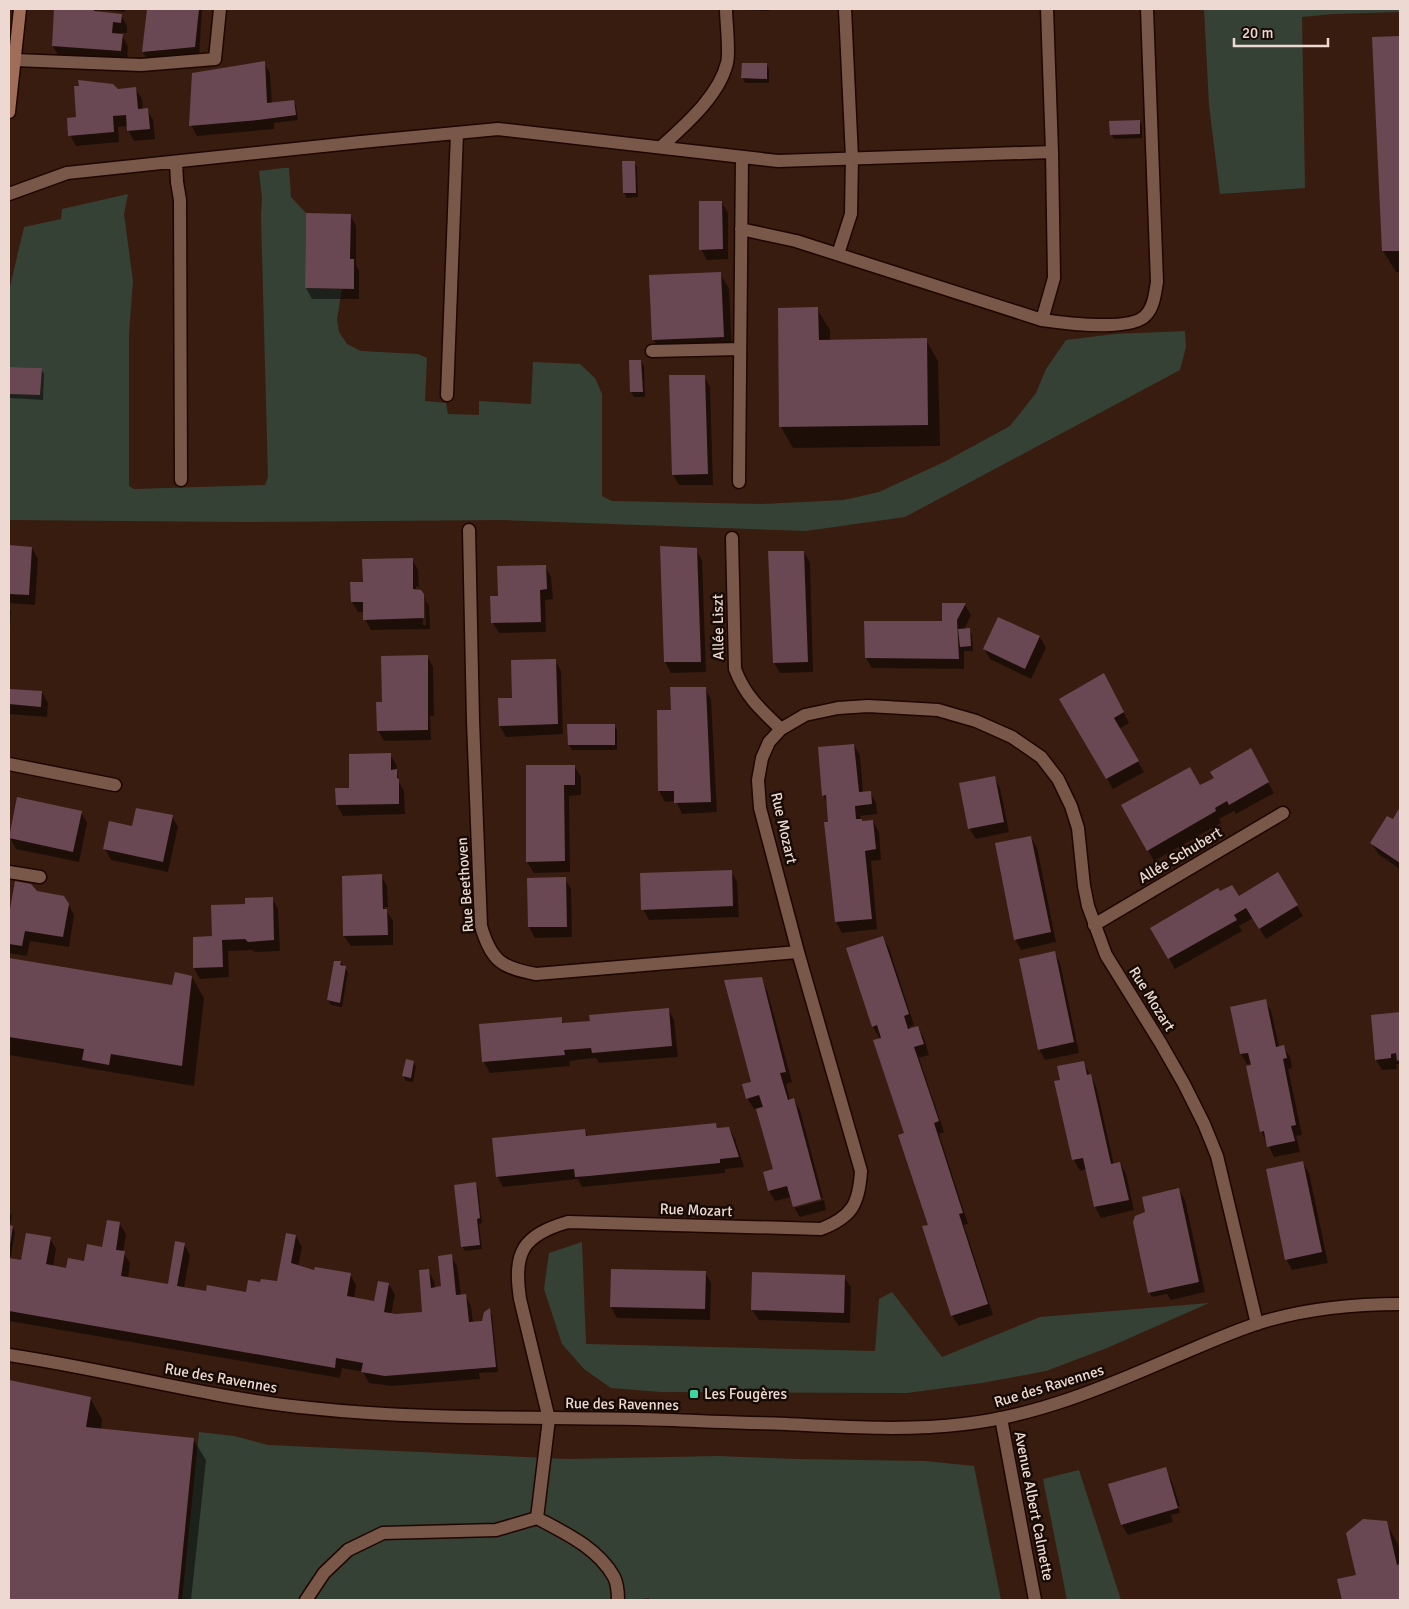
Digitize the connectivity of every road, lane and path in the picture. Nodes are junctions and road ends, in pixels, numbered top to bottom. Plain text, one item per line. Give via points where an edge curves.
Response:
1 (20, 9) edge
2 (220, 9) edge
3 (726, 9) edge
4 (845, 9) edge
5 (1047, 9) edge
6 (1147, 9) edge
7 (12, 60) edge
8 (9, 112) edge
9 (457, 133) junction
10 (661, 147) junction
11 (1052, 152) junction
12 (742, 157) junction
13 (852, 158) junction
14 (176, 162) junction
15 (9, 194) edge
16 (741, 229) junction
17 (838, 254) junction
18 (1042, 320) junction
19 (740, 348) junction
20 (652, 351) dead end
21 (447, 395) dead end
22 (181, 480) dead end
23 (739, 482) dead end
24 (469, 530) dead end
25 (732, 538) dead end
26 (781, 729) junction
27 (9, 764) edge
28 (115, 785) dead end
29 (1283, 813) dead end
30 (9, 872) edge
31 (40, 877) dead end
32 (1094, 925) junction
33 (798, 952) junction
34 (1400, 1304) edge
35 (1257, 1324) junction
36 (9, 1355) edge
37 (1000, 1418) junction
38 (549, 1419) junction
39 (537, 1518) junction
40 (306, 1600) edge
41 (618, 1600) edge
42 (1035, 1600) edge

1 - 7 main road
2 - 7 street via 215,59 141,65
3 - 10 street via 728,62 717,86 702,107
4 - 13 street
5 - 11 street
6 - 18 street via 1157,282 1153,303 1146,316 1132,324 1077,325
7 - 8 main road
9 - 10 street via 498,129
9 - 14 street
9 - 21 street
10 - 12 street
11 - 13 street
11 - 18 street via 1054,278
12 - 13 street via 778,161
12 - 16 street
13 - 17 street via 851,214
14 - 15 street via 67,173
14 - 22 street via 180,200
16 - 17 street
16 - 19 street
17 - 18 street
19 - 20 street
19 - 23 street
24 - 33 street, Rue Beethoven via 481,926 486,944 495,958 514,970 536,974
25 - 26 street, Allée Liszt via 735,669 751,700
26 - 32 street, Rue Mozart via 805,715 838,708 903,707 938,710 976,721 1012,737 1041,757 1058,779 1071,806 1078,828 1084,886
26 - 33 street, Rue Mozart via 769,742 762,758 758,780 760,808
27 - 28 street
29 - 32 street, Allée Schubert
30 - 31 street
32 - 35 street, Rue Mozart via 1106,955 1160,1042 1204,1124 1217,1156
33 - 38 street, Rue Mozart via 861,1171 860,1191 851,1210 837,1223 821,1230 568,1222 547,1228 529,1241 518,1259 517,1280
34 - 35 street, Rue des Ravennes via 1324,1308
35 - 37 street, Rue des Ravennes via 1111,1384
36 - 38 street, Rue des Ravennes via 217,1396 308,1408
37 - 38 street, Rue des Ravennes via 925,1428
37 - 42 street, Avenue Albert Calmette
38 - 39 street
39 - 40 street via 496,1530 383,1533 348,1550 324,1573
39 - 41 street via 577,1540 598,1558 615,1578

